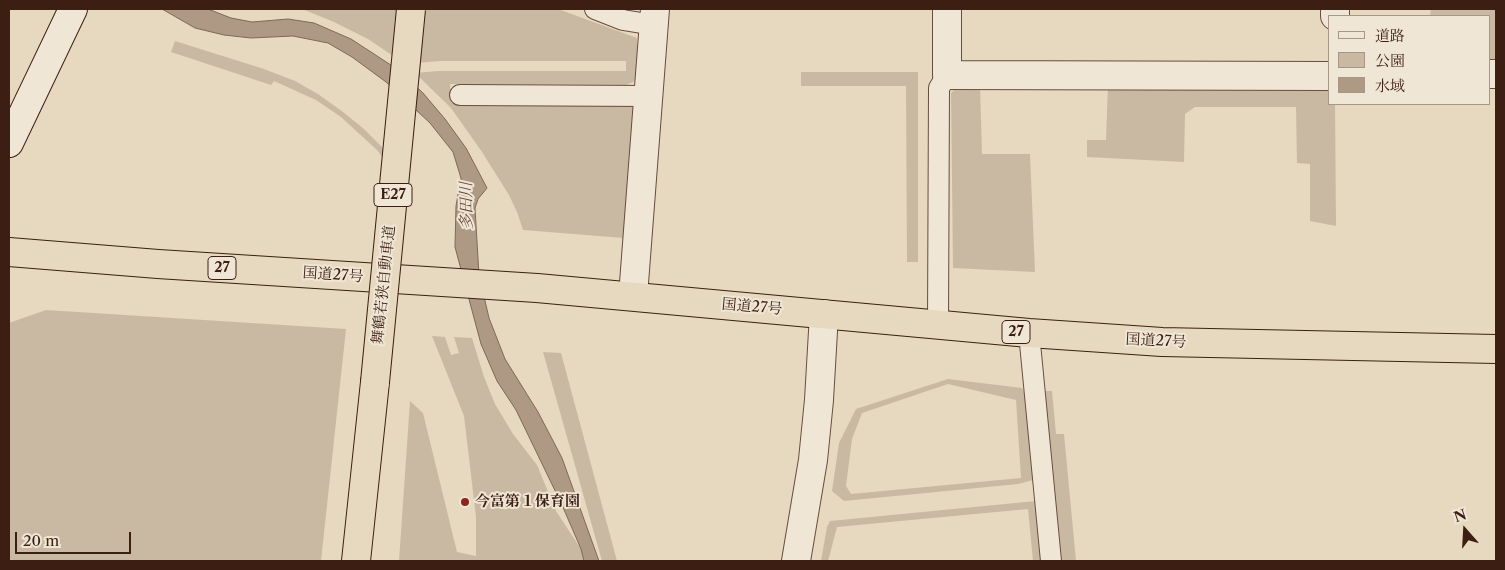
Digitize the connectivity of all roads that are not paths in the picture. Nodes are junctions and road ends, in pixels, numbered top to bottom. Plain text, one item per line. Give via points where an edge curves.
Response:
1 (411, 9) edge
2 (595, 9) edge
3 (947, 9) edge
4 (70, 15) edge
5 (654, 17) edge
6 (947, 75) junction
7 (1328, 76) edge
8 (460, 94) dead end
9 (649, 96) junction
10 (9, 143) edge
11 (9, 252) edge
12 (633, 296) junction
13 (824, 314) junction
14 (938, 324) junction
15 (1029, 333) junction
16 (1496, 349) edge
17 (356, 561) edge
18 (796, 561) edge
19 (1051, 561) edge

1 - 17 highway, 舞鶴若狭自動車道 / E27, bridge
2 - 5 lane via 623,20
3 - 6 street
4 - 10 street
5 - 9 street
6 - 7 street
6 - 14 lane via 939,88
8 - 9 lane
9 - 12 street
11 - 12 highway, 国道27号 / 27
12 - 13 highway, 国道27号 / 27
13 - 14 highway, 国道27号 / 27
13 - 18 street via 813,460
14 - 15 highway, 国道27号 / 27
15 - 16 highway, 国道27号 / 27 via 1162,342
15 - 19 lane

